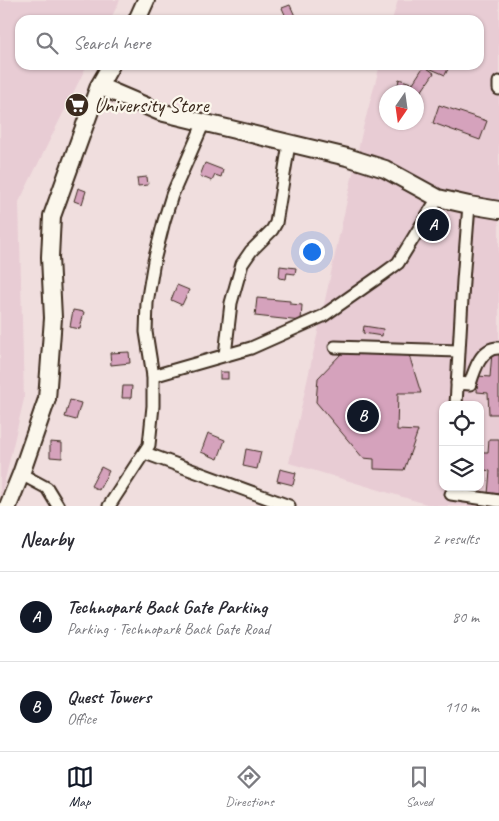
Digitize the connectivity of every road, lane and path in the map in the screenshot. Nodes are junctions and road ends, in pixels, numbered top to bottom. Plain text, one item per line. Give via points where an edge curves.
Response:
1 (146, 0) edge
2 (139, 15) edge
3 (108, 70) edge
4 (499, 82) edge
5 (99, 86) junction
6 (499, 89) edge
7 (204, 122) junction
8 (289, 144) junction
9 (438, 198) junction
10 (469, 206) junction
11 (499, 210) edge
12 (335, 347) dead end
13 (499, 348) edge
14 (458, 351) junction
15 (225, 355) junction
16 (152, 376) junction
17 (457, 383) junction
18 (456, 401) edge
19 (145, 453) junction
20 (21, 474) junction
21 (451, 496) edge
22 (499, 500) edge
23 (8, 506) edge
24 (58, 506) edge
25 (109, 506) edge
26 (289, 506) edge

1 - 2 main road
3 - 5 main road
4 - 6 street
5 - 7 main road via 160,112
5 - 20 main road via 52,216 53,318 47,399
7 - 8 main road
7 - 16 street via 172,195 154,261 146,332
8 - 9 main road via 385,169
8 - 15 street via 276,223 242,264 231,303
9 - 10 main road
9 - 15 street via 398,263 323,316 250,348
10 - 11 main road
10 - 14 street
12 - 14 street
13 - 17 street via 489,350 481,358 470,384
14 - 17 street
15 - 16 street
16 - 19 street via 152,416 149,446
17 - 18 street
19 - 25 street
19 - 26 street
20 - 23 main road
20 - 24 street via 47,488
21 - 22 street

